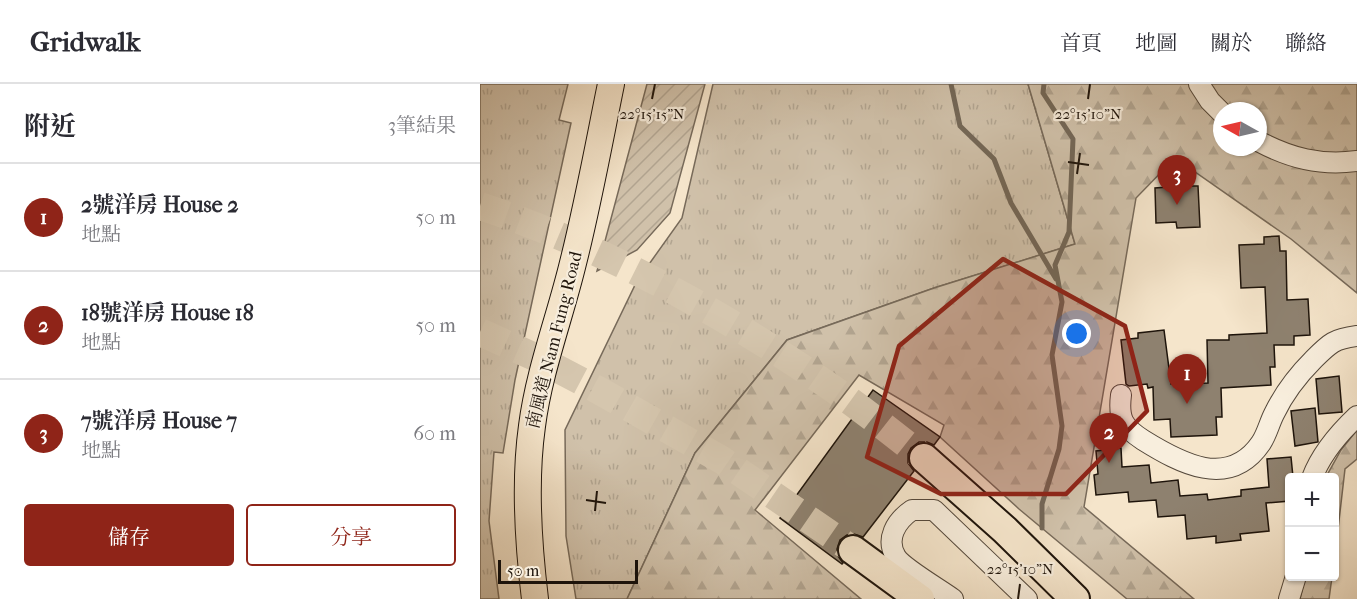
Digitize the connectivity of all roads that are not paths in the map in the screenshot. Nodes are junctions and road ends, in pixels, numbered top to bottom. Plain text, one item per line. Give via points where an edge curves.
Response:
1 (611, 84) edge
2 (1199, 84) edge
3 (1213, 104) edge
4 (1267, 145) edge
5 (1357, 161) edge
6 (1357, 336) edge
7 (1121, 395) dead end
8 (1357, 416) edge
9 (924, 458) tunnel mouth
10 (1314, 473) edge
11 (853, 550) tunnel mouth
12 (1294, 581) edge
13 (535, 599) edge
14 (920, 599) edge
15 (953, 599) edge
16 (1027, 599) edge
17 (1075, 599) edge
18 (1289, 599) edge

1 - 13 main road, 南風道 Nam Fung Road via 574,261 532,424 528,511
2 - 3 street
4 - 5 street via 1314,162
6 - 7 street via 1338,339 1305,368 1281,400 1260,444 1245,459 1226,468 1209,470 1193,466 1141,438 1122,419
8 - 10 street via 1332,444
9 - 17 highway
11 - 14 highway
12 - 18 street
15 - 16 street via 897,560 891,537 896,524 912,510 934,510

